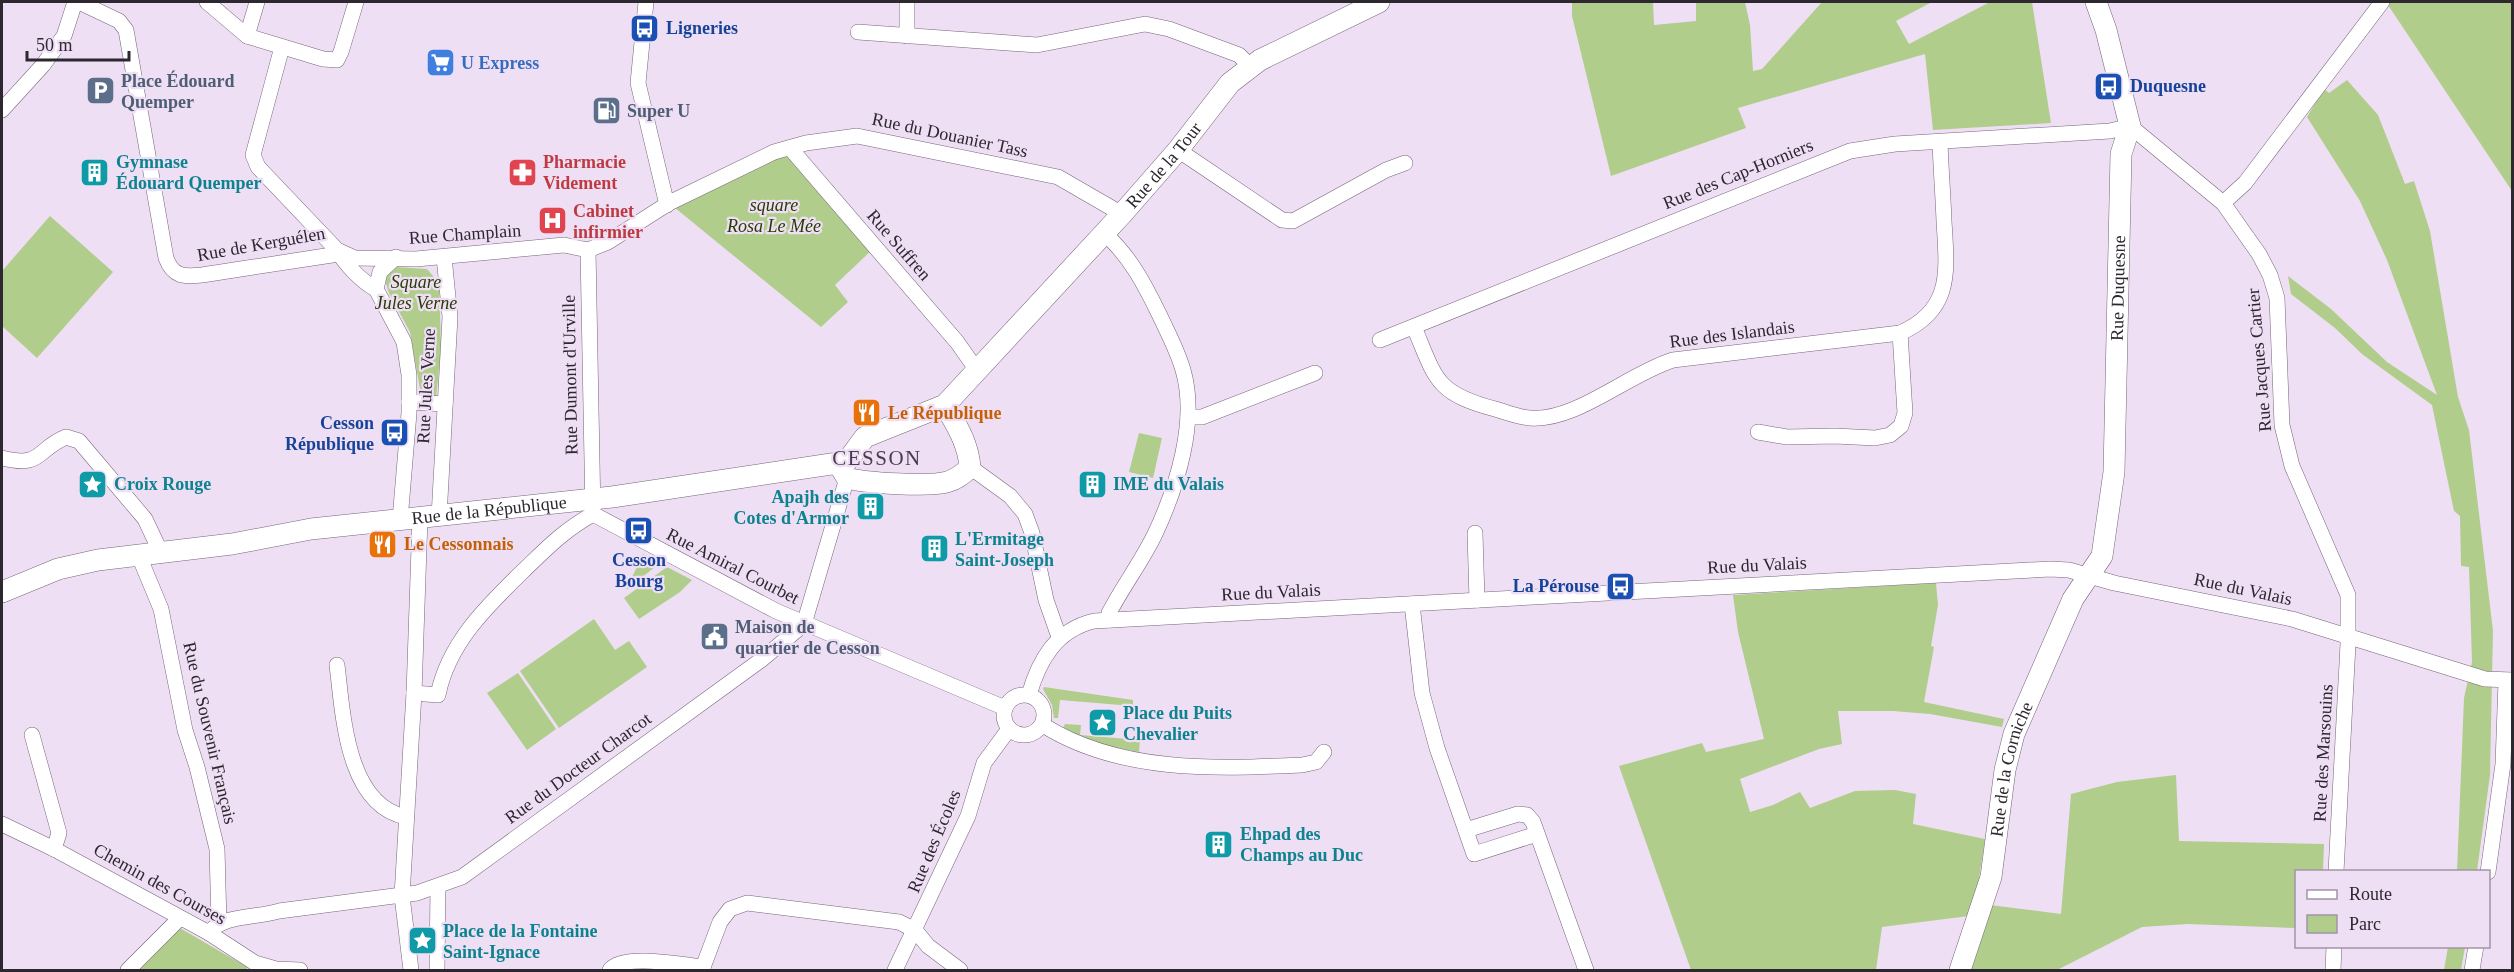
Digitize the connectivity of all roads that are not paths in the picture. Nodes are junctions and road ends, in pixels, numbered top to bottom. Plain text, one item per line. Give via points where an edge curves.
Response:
1 (77, 2) edge
2 (207, 2) edge
3 (257, 2) edge
4 (356, 2) edge
5 (646, 2) edge
6 (907, 2) edge
7 (1379, 2) edge
8 (2096, 2) edge
9 (2382, 2) edge
10 (858, 32) dead end
11 (247, 36) junction
12 (907, 36) junction
13 (282, 47) junction
14 (1250, 66) junction
15 (2, 110) edge
16 (2130, 126) junction
17 (1940, 143) junction
18 (790, 148) junction
19 (1178, 150) junction
20 (1405, 163) dead end
21 (2223, 203) junction
22 (667, 205) junction
23 (1122, 213) junction
24 (1104, 233) junction
25 (337, 250) junction
26 (588, 250) junction
27 (396, 257) junction
28 (444, 257) junction
29 (376, 289) junction
30 (1414, 327) junction
31 (1900, 333) junction
32 (1380, 340) dead end
33 (976, 369) junction
34 (1315, 373) dead end
35 (409, 402) junction
36 (445, 404) junction
37 (945, 405) junction
38 (1188, 417) junction
39 (1758, 432) dead end
40 (2, 458) edge
41 (970, 467) junction
42 (843, 471) junction
43 (593, 507) junction
44 (420, 518) junction
45 (1475, 533) dead end
46 (161, 553) junction
47 (139, 556) junction
48 (2089, 576) junction
49 (2, 592) edge
50 (1477, 600) junction
51 (1412, 604) junction
52 (1109, 620) junction
53 (804, 624) junction
54 (2348, 636) junction
55 (1059, 637) junction
56 (337, 664) dead end
57 (2509, 680) edge
58 (414, 693) junction
59 (1029, 695) junction
60 (1005, 708) junction
61 (1043, 725) junction
62 (1009, 729) junction
63 (32, 735) dead end
64 (1324, 752) dead end
65 (406, 817) junction
66 (2, 824) edge
67 (1466, 830) junction
68 (1537, 834) junction
69 (54, 849) junction
70 (2337, 870) edge
71 (2488, 870) edge
72 (438, 887) junction
73 (402, 896) junction
74 (180, 918) junction
75 (214, 928) junction
76 (915, 930) junction
77 (2334, 948) edge
78 (2475, 948) edge
79 (703, 969) edge
80 (128, 970) edge
81 (300, 970) edge
82 (411, 970) edge
83 (437, 970) edge
84 (610, 970) edge
85 (896, 970) edge
86 (960, 970) edge
87 (1586, 970) edge
88 (1960, 970) edge
89 (2333, 970) edge
90 (2472, 970) edge

1 - 15 street via 64,36
1 - 25 street, Rue de Kerguélen via 119,21 126,30 166,258 176,274 202,275 332,255
2 - 11 street
3 - 11 street
4 - 13 street via 337,60
5 - 22 street via 638,83
6 - 12 street
7 - 14 street, Rue de la Tour
8 - 16 street
9 - 21 street via 2245,183
10 - 12 street
11 - 13 street
12 - 14 street via 1037,45 1145,24 1169,29 1239,56
13 - 25 street, Rue Jules Verne via 252,155 258,167
14 - 19 street, Rue de la Tour via 1230,83
16 - 17 street, Rue des Cap-Horniers via 2110,131
16 - 21 street, Rue Jacques Cartier
16 - 48 street, Rue Duquesne via 2121,154 2114,472 2102,556
17 - 30 street, Rue des Cap-Horniers via 1850,151
17 - 31 street, Rue des Islandais via 1948,274 1932,313 1917,326
18 - 22 street, Rue du Douanier Tass via 774,152
18 - 23 street, Rue du Douanier Tass via 857,136 1058,177
18 - 33 street, Rue Suffren
19 - 20 street via 1281,220 1293,221
19 - 23 street, Rue de la Tour
21 - 54 street, Rue Jacques Cartier via 2259,254 2274,287 2282,425 2292,466 2348,595
22 - 26 street
23 - 24 street, Rue de la Tour
24 - 33 street, Rue de la Tour
24 - 38 street via 1141,276 1164,325 1184,371
25 - 27 street, Rue Champlain via 355,258
25 - 29 street, Rue Jules Verne
26 - 28 street, Rue Champlain via 564,245
26 - 43 street, Rue Dumont d'Urville
27 - 28 street, Rue Champlain
27 - 29 street via 380,272
28 - 36 street, Rue Jules Verne via 450,317
29 - 35 street, Rue Jules Verne via 404,342
30 - 31 street, Rue des Islandais via 1435,377 1448,391 1471,403 1529,418 1552,417 1572,410 1652,366 1673,360
30 - 32 street, Rue des Cap-Horniers
31 - 39 street via 1905,413 1901,426 1890,435 1786,437
33 - 37 street
34 - 38 street via 1202,417
35 - 36 street
35 - 44 street, Rue Jules Verne via 403,501
36 - 44 street, Rue Jules Verne
37 - 41 street via 963,435
37 - 42 street via 865,437
38 - 52 street via 1168,501 1154,535 1109,613
40 - 46 street via 30,462 56,441 66,437 79,441 145,519
41 - 42 street, Rue de la République via 962,476 945,483 863,482
41 - 55 street via 1010,496 1025,514
42 - 43 street, Rue de la République
42 - 53 street
43 - 44 street, Rue de la République
43 - 53 street, Rue Amiral Courbet via 727,586
43 - 58 street via 474,621 448,661 438,695
44 - 46 street, Rue de la République via 311,529
44 - 58 street
45 - 50 street
46 - 47 street, Rue de la République
47 - 49 street, Rue de la République via 58,568
47 - 75 street, Rue du Souvenir Français via 161,609 185,730 217,849
48 - 50 street, Rue du Valais via 2050,569
48 - 54 street, Rue du Valais via 2292,619
48 - 88 street, Rue de la Corniche via 2073,599 2014,734 2005,770 1991,877
50 - 51 street, Rue du Valais
51 - 52 street, Rue du Valais
51 - 67 street via 1422,693
52 - 55 street, Rue du Valais via 1080,624
53 - 60 street, Rue Amiral Courbet
53 - 72 street, Rue du Docteur Charcot via 761,660 462,877
54 - 57 street, Rue du Valais via 2485,679
54 - 70 street, Rue des Marsouins
55 - 59 street, Rue du Valais via 1042,660
56 - 65 street via 345,737 354,765 382,806
57 - 71 street via 2503,764
58 - 65 street
59 - 60 street via 1013,698
59 - 61 street via 1043,707
60 - 62 street via 1004,719
61 - 62 street via 1027,736
61 - 64 street via 1092,748 1144,762 1204,767 1302,765 1316,762
62 - 76 street, Rue des Écoles via 984,763 968,816
63 - 69 street via 59,833
65 - 73 street
66 - 69 street, Chemin des Courses
67 - 68 street via 1518,814 1527,815
67 - 68 street via 1474,855
68 - 87 street
69 - 74 street, Chemin des Courses
72 - 73 street, Rue du Docteur Charcot
72 - 83 street
73 - 75 street, Rue du Docteur Charcot via 279,911
73 - 82 street
74 - 75 street, Chemin des Courses
74 - 80 street
75 - 81 street, Chemin des Courses via 255,963
76 - 79 street via 899,922 747,903 730,909 720,922
76 - 85 street, Rue des Écoles
76 - 86 street via 928,946
77 - 89 street
78 - 90 street
79 - 84 street via 628,961

